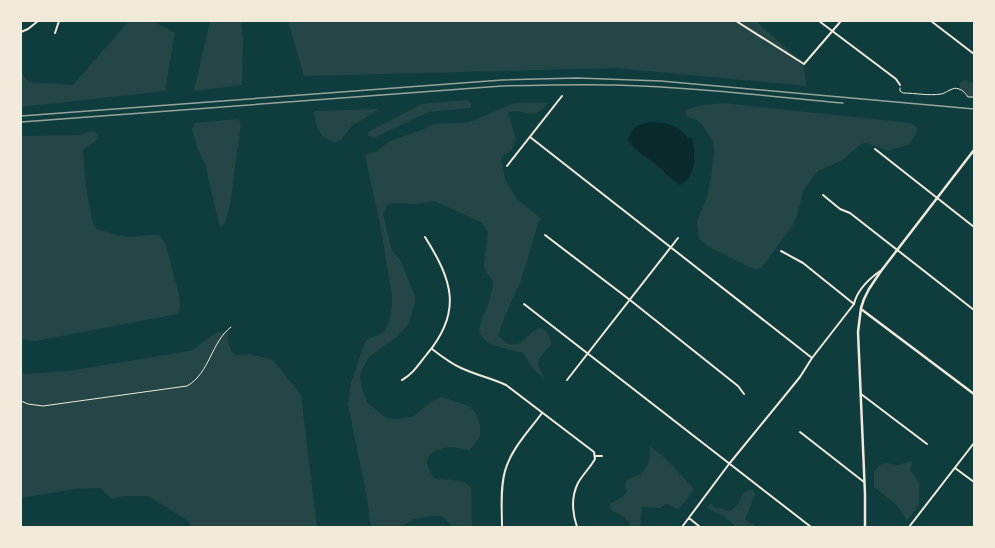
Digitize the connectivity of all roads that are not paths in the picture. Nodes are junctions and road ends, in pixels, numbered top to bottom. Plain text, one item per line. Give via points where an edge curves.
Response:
1 (38, 21) edge
2 (59, 21) edge
3 (736, 21) edge
4 (819, 21) edge
5 (841, 21) edge
6 (931, 21) edge
7 (832, 31) junction
8 (21, 32) edge
9 (55, 33) dead end
10 (974, 54) edge
11 (900, 85) road end
12 (562, 96) dead end
13 (530, 137) junction
14 (875, 149) dead end
15 (974, 150) edge
16 (507, 166) dead end
17 (823, 195) dead end
18 (936, 198) junction
19 (974, 227) edge
20 (545, 235) dead end
21 (425, 237) dead end
22 (678, 238) dead end
23 (670, 247) junction
24 (897, 250) junction
25 (781, 251) dead end
26 (881, 271) junction
27 (630, 300) junction
28 (524, 304) dead end
29 (854, 304) junction
30 (861, 308) junction
31 (974, 310) edge
32 (231, 326) dead end
33 (432, 349) junction
34 (587, 354) junction
35 (812, 358) junction
36 (402, 380) dead end
37 (567, 380) dead end
38 (744, 394) dead end
39 (860, 394) junction
40 (974, 394) edge
41 (21, 401) edge
42 (542, 413) junction
43 (800, 432) dead end
44 (974, 443) edge
45 (927, 444) dead end
46 (595, 456) junction
47 (602, 456) dead end
48 (729, 464) junction
49 (955, 468) junction
50 (864, 482) junction
51 (974, 482) edge
52 (689, 518) junction
53 (502, 527) edge
54 (577, 527) edge
55 (682, 527) edge
56 (700, 527) edge
57 (811, 527) edge
58 (865, 527) edge
59 (909, 527) edge

1 - 8 street
2 - 9 street
3 - 7 street via 804,64
4 - 7 street
5 - 7 street
6 - 10 street
7 - 11 street
12 - 13 street
13 - 16 street
13 - 23 street
14 - 18 street
15 - 18 street
17 - 24 street
18 - 19 street
18 - 24 street
20 - 27 street
21 - 33 street via 446,277 450,298 445,325
22 - 23 street
23 - 27 street
23 - 35 street
24 - 26 street
24 - 31 street
25 - 29 street via 803,263
26 - 29 street via 869,279 855,297
26 - 30 street
27 - 34 street
27 - 38 street via 738,386
28 - 34 street
29 - 35 street
30 - 39 street via 858,341
30 - 40 street
32 - 41 lane via 221,336 199,377 187,386 43,406
33 - 36 street via 410,376
33 - 42 street via 452,364 506,385
34 - 37 street
34 - 48 street
35 - 48 street via 800,377
39 - 45 street
39 - 50 street
42 - 46 street via 594,452
42 - 53 street via 516,448 505,470
43 - 50 street
44 - 49 street
46 - 47 street
46 - 54 street via 574,495 573,511
48 - 52 street
48 - 57 street
49 - 51 street
49 - 59 street
50 - 58 street
52 - 55 street
52 - 56 street

